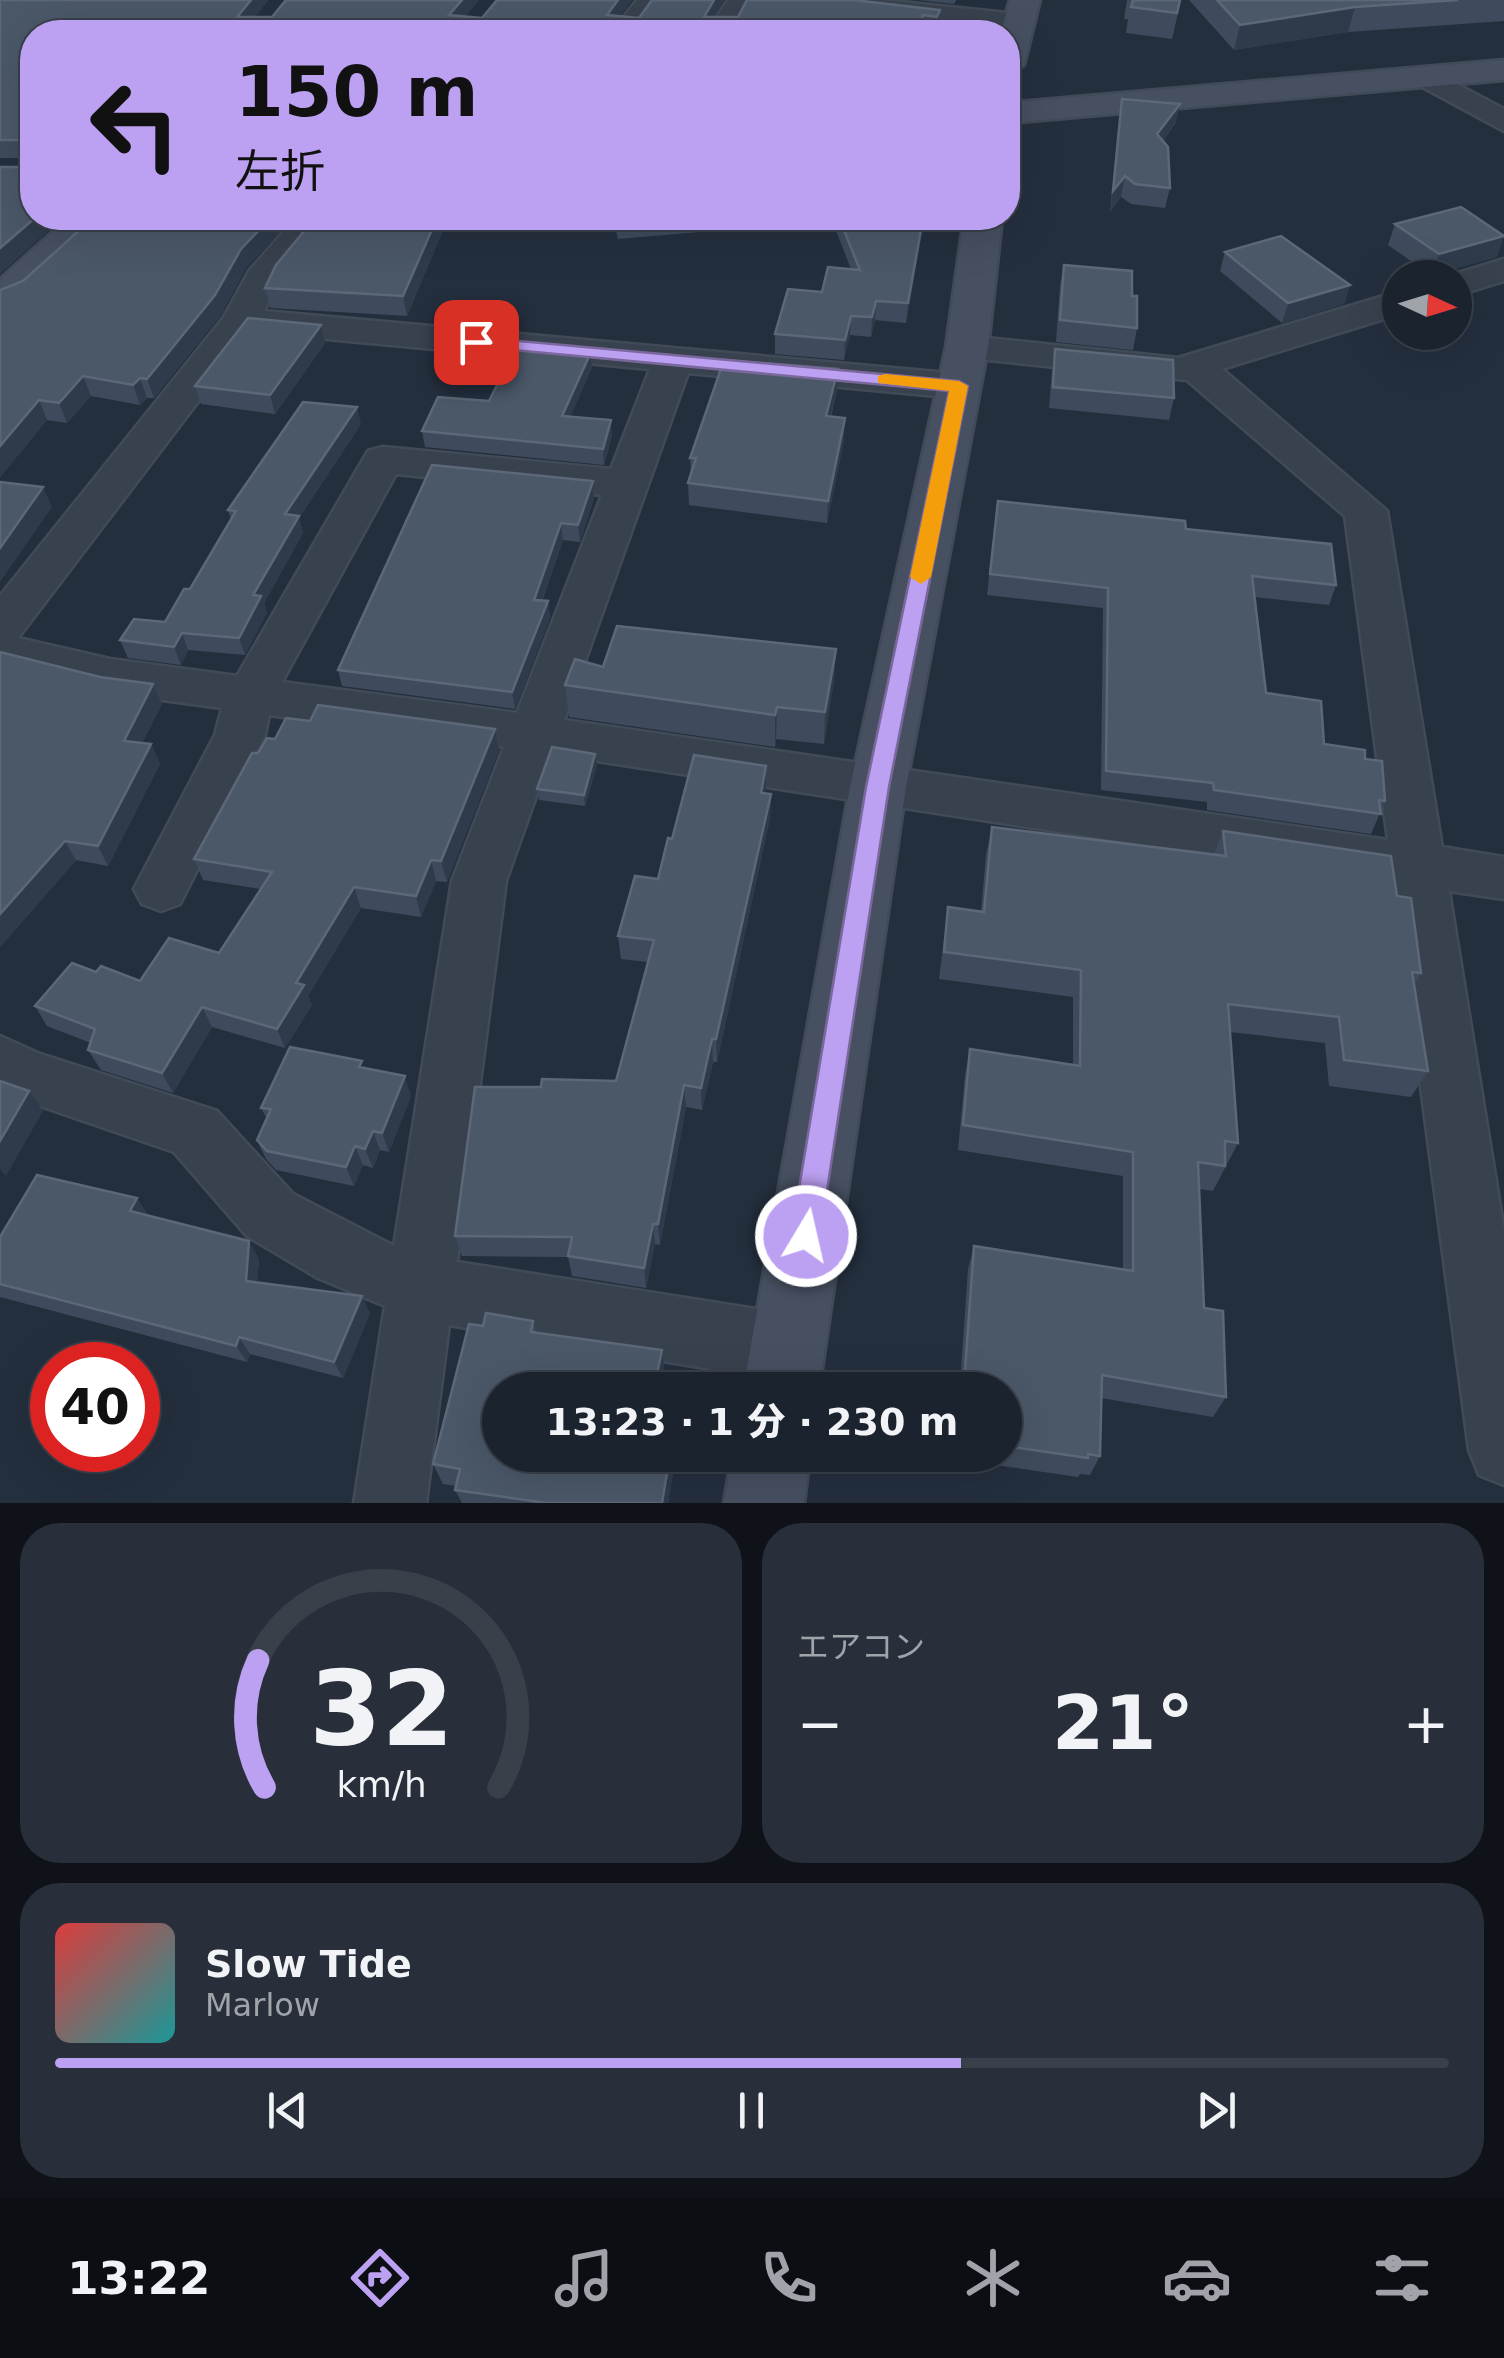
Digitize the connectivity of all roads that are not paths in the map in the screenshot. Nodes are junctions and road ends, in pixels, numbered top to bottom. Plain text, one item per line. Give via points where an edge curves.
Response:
1 (651, 0) edge
2 (805, 0) edge
3 (1021, 11) edge
4 (635, 20) edge
5 (1504, 70) edge
6 (1426, 77) junction
7 (1020, 112) edge
8 (1504, 122) edge
9 (75, 230) edge
10 (304, 230) edge
11 (981, 230) edge
12 (1504, 270) edge
13 (1472, 280) edge
14 (0, 300) edge
15 (1382, 308) edge
16 (240, 320) junction
17 (673, 360) junction
18 (1194, 366) junction
19 (963, 367) junction
20 (626, 484) junction
21 (0, 628) edge
22 (0, 650) edge
23 (248, 696) junction
24 (531, 733) junction
25 (878, 787) junction
26 (1420, 866) junction
27 (1504, 878) edge
28 (161, 889) dead end
29 (0, 1062) edge
30 (420, 1288) junction
31 (785, 1369) edge
32 (1504, 1450) edge
33 (769, 1472) edge
34 (390, 1503) edge
35 (764, 1503) edge

1 - 4 street
2 - 3 street
5 - 6 street
6 - 7 street
6 - 8 street
9 - 14 street
10 - 16 street via 262,280
11 - 19 street
12 - 13 street
15 - 18 street
16 - 17 street
16 - 21 street
17 - 19 street
17 - 20 street
18 - 19 street
18 - 26 street via 1366,511
19 - 25 street
20 - 23 street via 384,460
20 - 24 street
22 - 23 street via 110,676
23 - 24 street
23 - 28 street via 240,735
24 - 25 street
24 - 30 street via 478,881
25 - 26 street
25 - 31 street
26 - 27 street
26 - 32 street
29 - 30 street via 195,1131 270,1215 342,1256
30 - 31 street
30 - 34 street
33 - 35 street

